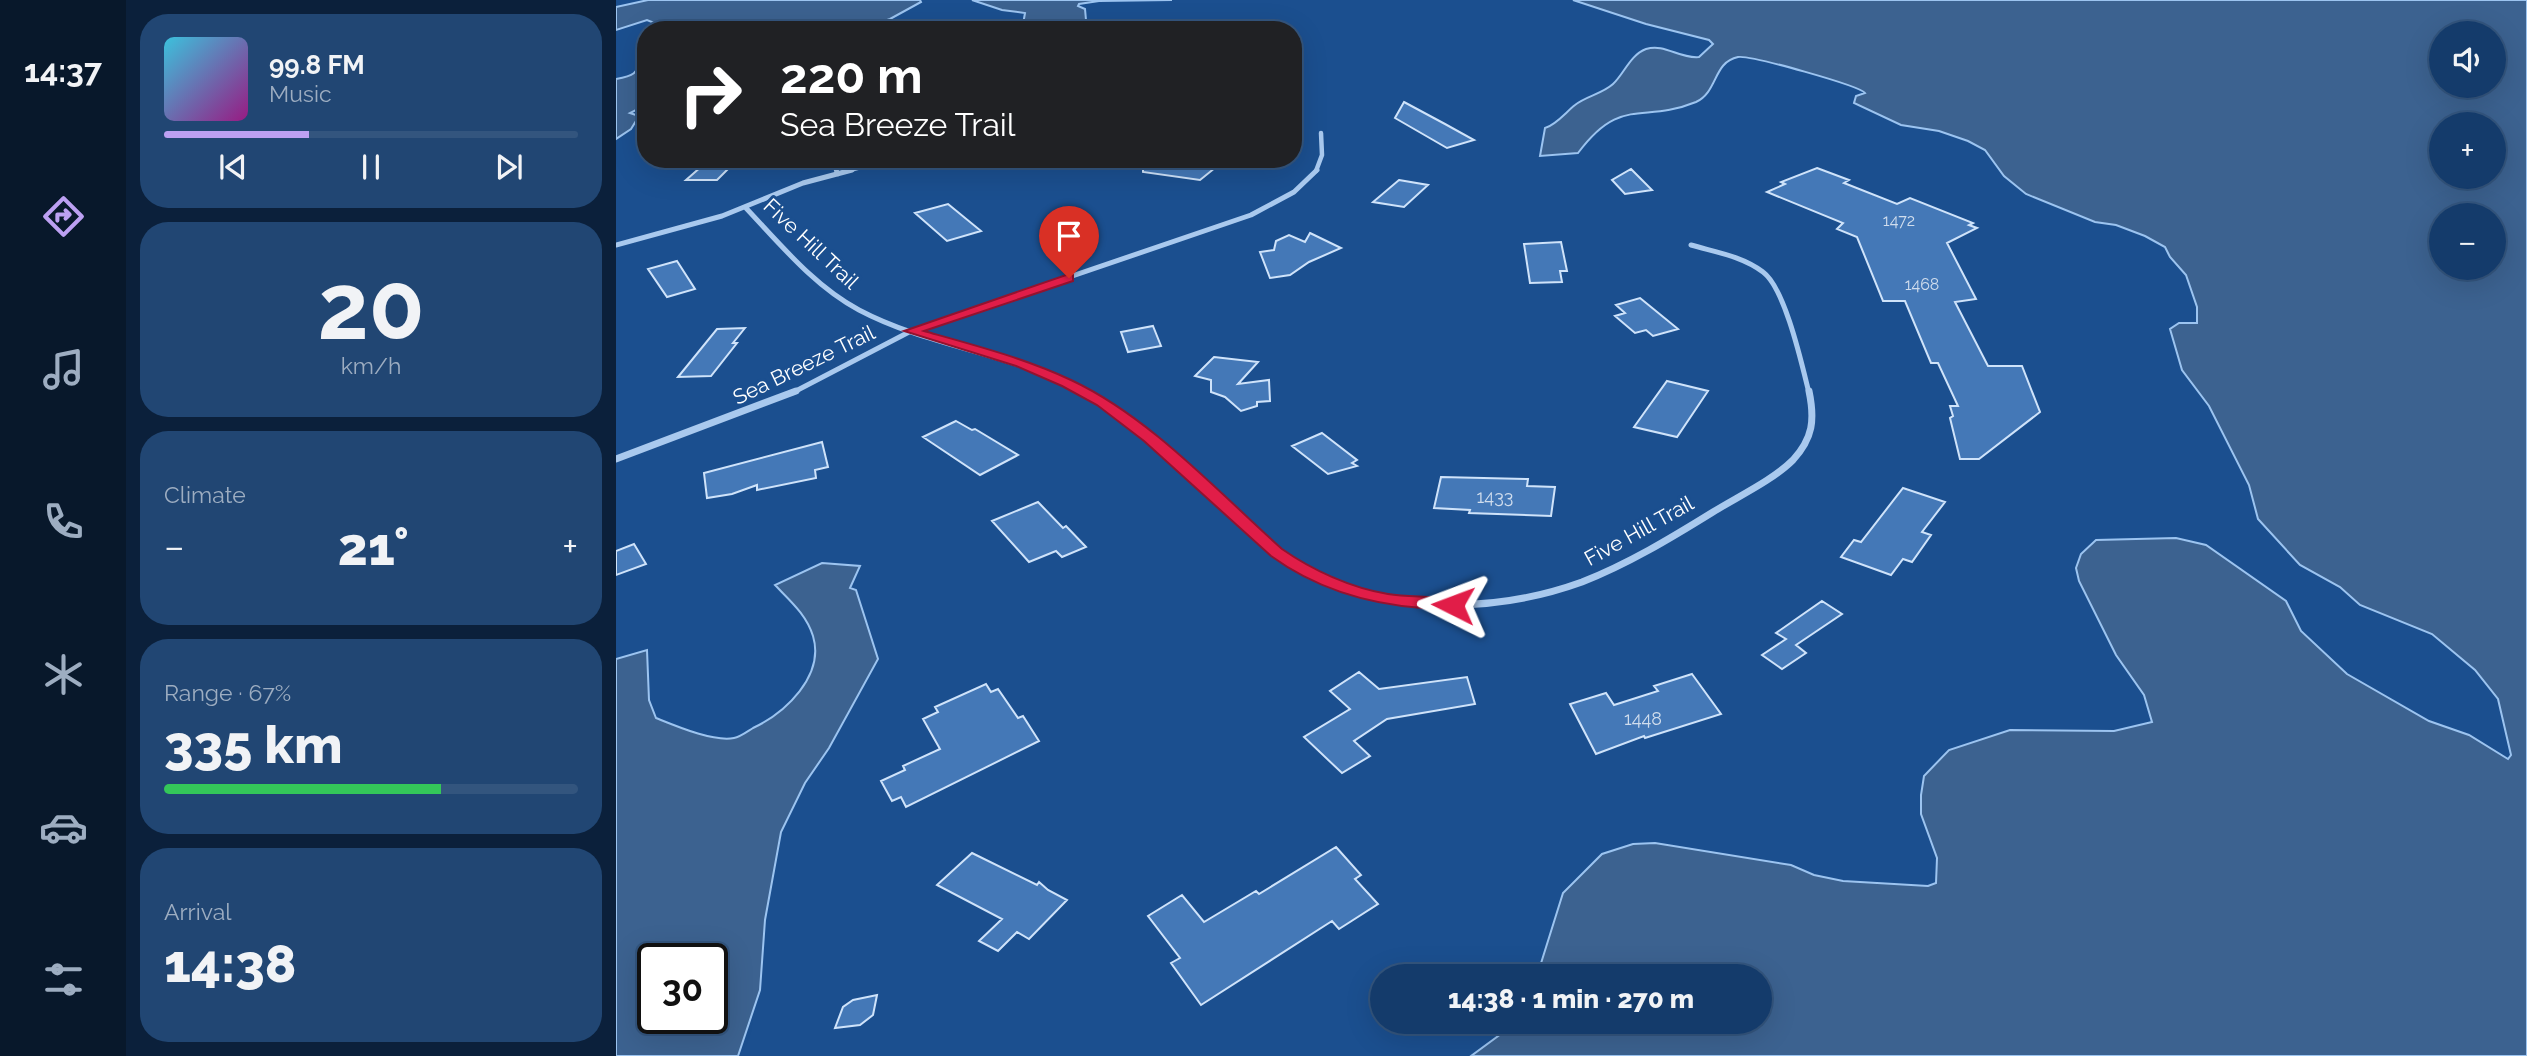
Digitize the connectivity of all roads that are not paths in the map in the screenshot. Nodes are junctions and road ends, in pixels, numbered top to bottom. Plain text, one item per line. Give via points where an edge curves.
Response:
1 (1321, 132) dead end
2 (835, 168) edge
3 (857, 168) edge
4 (838, 173) junction
5 (745, 207) junction
6 (616, 245) edge
7 (1692, 246) dead end
8 (911, 331) junction
9 (616, 459) edge

1 - 8 street, Sea Breeze Trail via 1322,156 1311,178 1260,210
2 - 4 lane
3 - 4 street
4 - 5 street
5 - 6 street
5 - 8 street, Five Hill Trail via 835,295
7 - 8 street, Five Hill Trail via 1754,266 1776,285 1814,409 1811,435 1788,466 1623,564 1580,582 1497,601 1453,605 1388,600 1327,582 1276,553 1190,472 1102,402 1020,363
8 - 9 street, Sea Breeze Trail via 767,404

